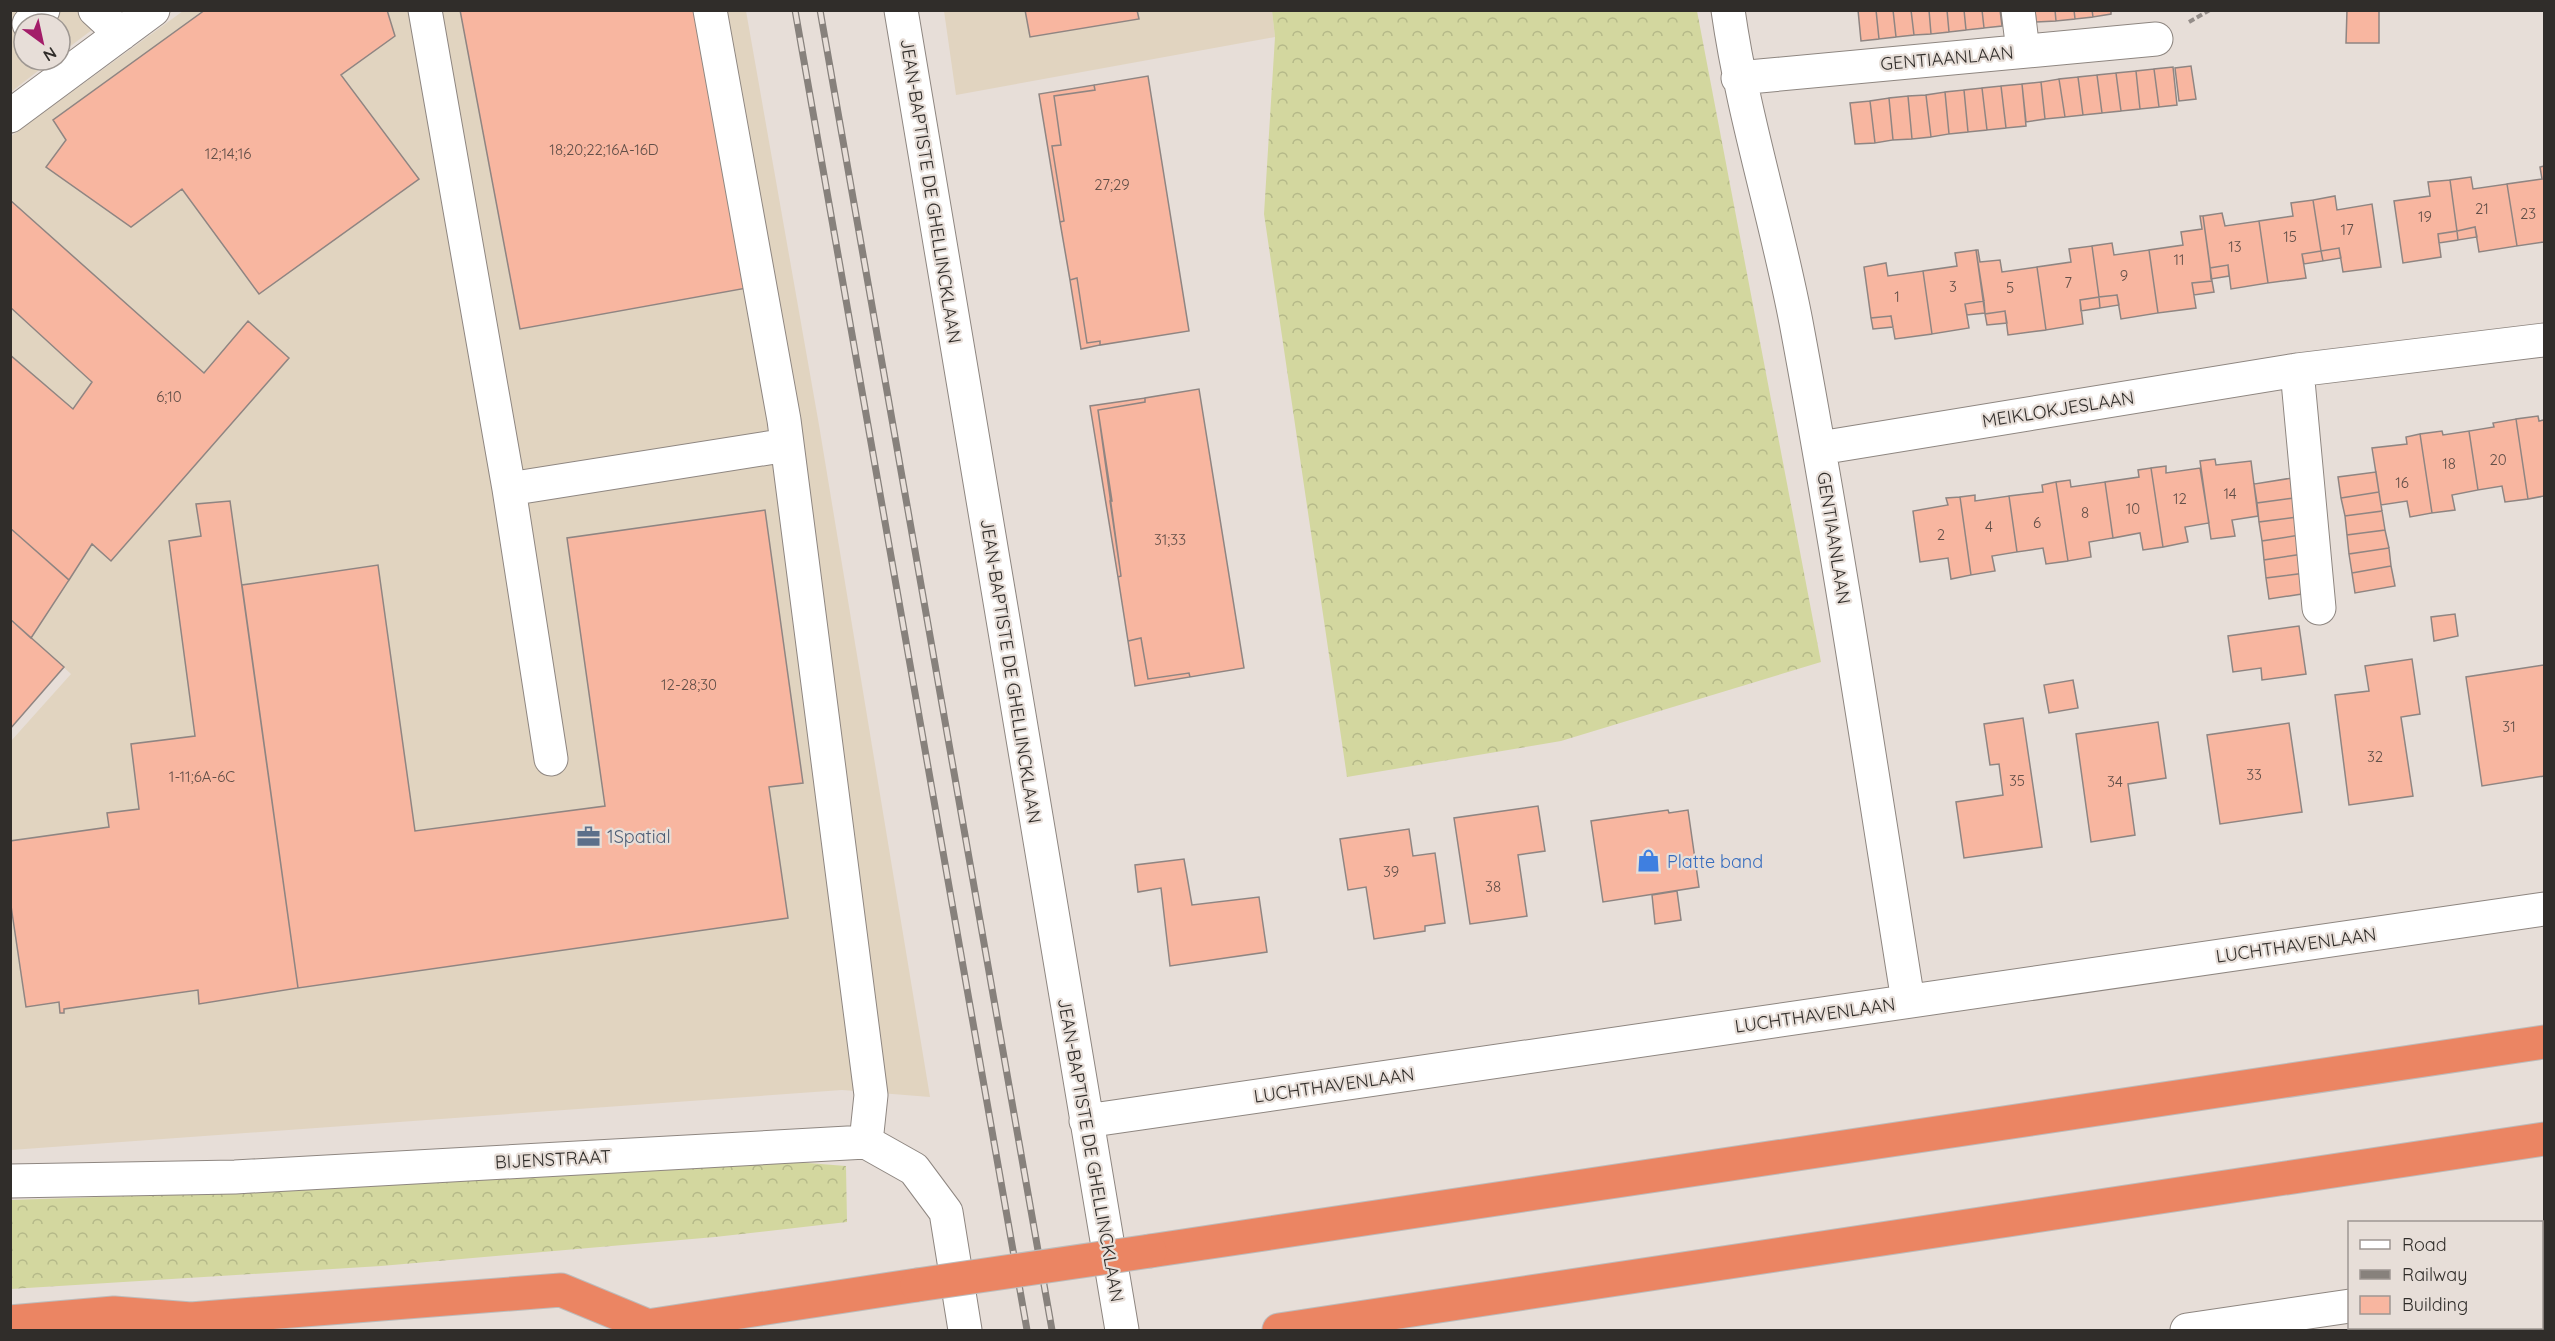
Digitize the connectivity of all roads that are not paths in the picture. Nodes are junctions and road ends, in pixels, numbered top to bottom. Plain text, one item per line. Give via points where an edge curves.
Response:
1 (94, 10) edge
2 (153, 10) edge
3 (425, 10) edge
4 (711, 10) edge
5 (902, 10) edge
6 (1728, 10) edge
7 (2018, 10) edge
8 (121, 34) junction
9 (2156, 39) dead end
10 (2023, 51) junction
11 (1738, 78) junction
12 (10, 116) edge
13 (2544, 340) edge
14 (2297, 370) junction
15 (787, 445) junction
16 (1820, 448) junction
17 (509, 489) junction
18 (2319, 608) dead end
19 (551, 759) dead end
20 (2544, 909) edge
21 (1908, 1001) junction
22 (2544, 1042) edge
23 (1086, 1121) junction
24 (2544, 1139) edge
25 (866, 1142) junction
26 (10, 1181) edge
27 (2348, 1306) edge
28 (191, 1319) junction
29 (10, 1322) edge
30 (634, 1328) edge
31 (157, 1330) edge
32 (965, 1330) edge
33 (1122, 1330) edge
34 (1279, 1330) edge
35 (2187, 1330) edge

1 - 8 street
2 - 8 street
3 - 17 street
4 - 15 street
5 - 23 street, JEAN-BAPTISTE DE GHELLINCKLAAN
6 - 11 street, GENTIAANLAAN
7 - 10 street
8 - 12 street
9 - 10 street, GENTIAANLAAN
10 - 11 street, GENTIAANLAAN
11 - 16 street, GENTIAANLAAN via 1790,289
13 - 14 street, MEIKLOKJESLAAN
14 - 16 street, MEIKLOKJESLAAN
14 - 18 street
15 - 17 street
15 - 25 street via 871,1095
16 - 21 street, GENTIAANLAAN
17 - 19 street
20 - 21 street, LUCHTHAVENLAAN
21 - 23 street, LUCHTHAVENLAAN
22 - 30 highway, bridge
23 - 33 street, JEAN-BAPTISTE DE GHELLINCKLAAN
24 - 34 highway
25 - 26 street, BIJENSTRAAT via 235,1176
25 - 32 street via 914,1169 946,1212
27 - 35 street
28 - 29 highway via 114,1313
28 - 30 highway via 561,1290
28 - 31 highway

